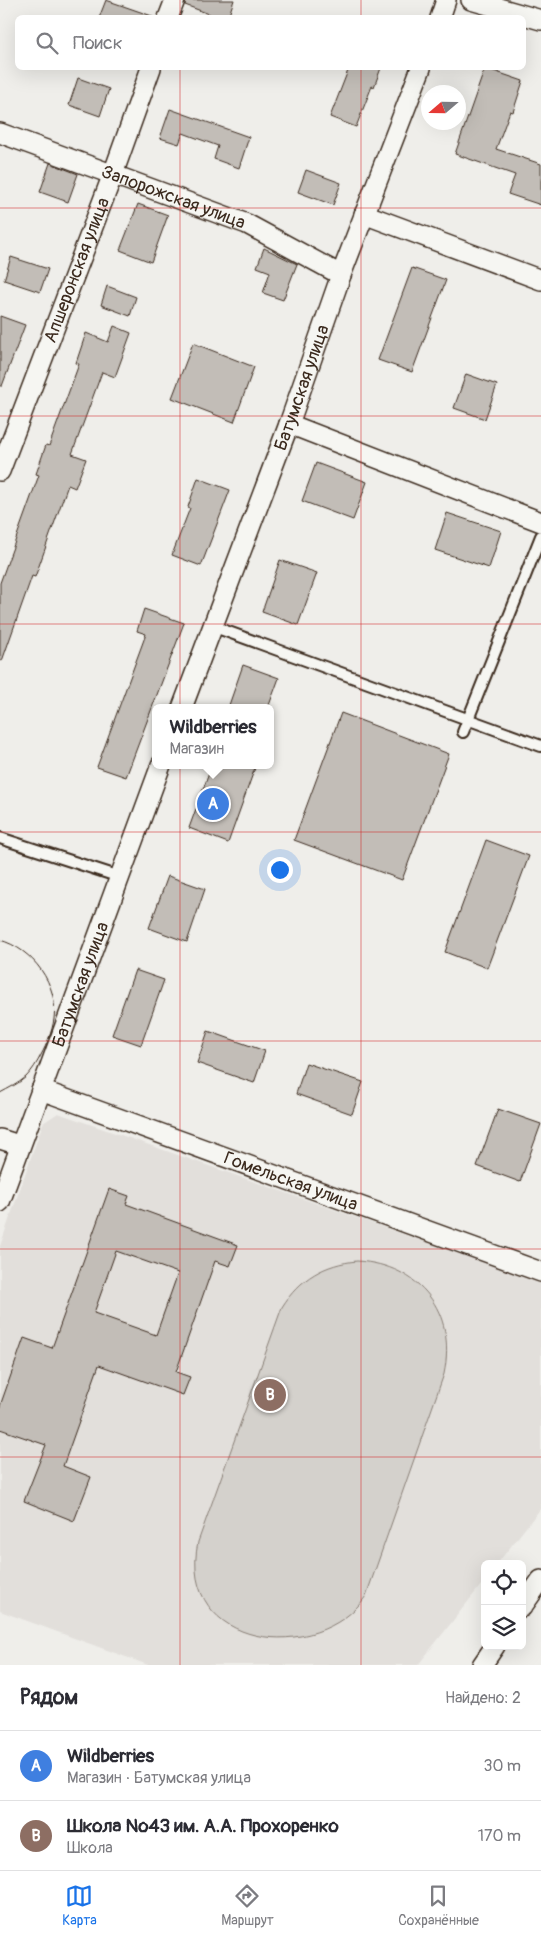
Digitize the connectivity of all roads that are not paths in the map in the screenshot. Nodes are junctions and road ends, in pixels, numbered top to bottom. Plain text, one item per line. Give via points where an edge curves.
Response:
1 (174, 0) edge
2 (446, 0) edge
3 (471, 0) edge
4 (169, 15) edge
5 (441, 15) edge
6 (524, 15) edge
7 (526, 16) edge
8 (541, 20) edge
9 (150, 70) edge
10 (419, 70) edge
11 (0, 133) edge
12 (113, 174) junction
13 (364, 214) junction
14 (342, 275) junction
15 (541, 280) edge
16 (289, 424) junction
17 (0, 471) edge
18 (541, 522) edge
19 (541, 536) edge
20 (212, 626) junction
21 (183, 704) edge
22 (467, 720) junction
23 (463, 732) dead end
24 (541, 746) edge
25 (160, 769) edge
26 (0, 838) edge
27 (120, 877) junction
28 (41, 1090) junction
29 (0, 1139) edge
30 (19, 1145) junction
31 (0, 1202) edge
32 (541, 1272) edge
33 (541, 1580) edge
34 (523, 1605) edge
35 (492, 1650) edge
36 (482, 1665) edge

1 - 4 street
2 - 5 street
3 - 6 street
7 - 8 street
9 - 12 street, Апшеронская улица
10 - 13 street, Батумская улица
11 - 12 street, Запорожская улица
12 - 14 street, Запорожская улица via 248,224
12 - 17 street, Апшеронская улица
13 - 14 street, Батумская улица
13 - 15 street
14 - 16 street, Батумская улица
16 - 18 street
16 - 20 street, Батумская улица
19 - 22 lane
20 - 21 street, Батумская улица
20 - 22 lane
22 - 23 lane
22 - 24 lane
25 - 27 street, Батумская улица
26 - 27 lane
27 - 28 street, Батумская улица
28 - 30 street, Батумская улица
28 - 32 street, Гомельская улица
29 - 30 street
30 - 31 street, Батумская улица
33 - 34 street
35 - 36 street

